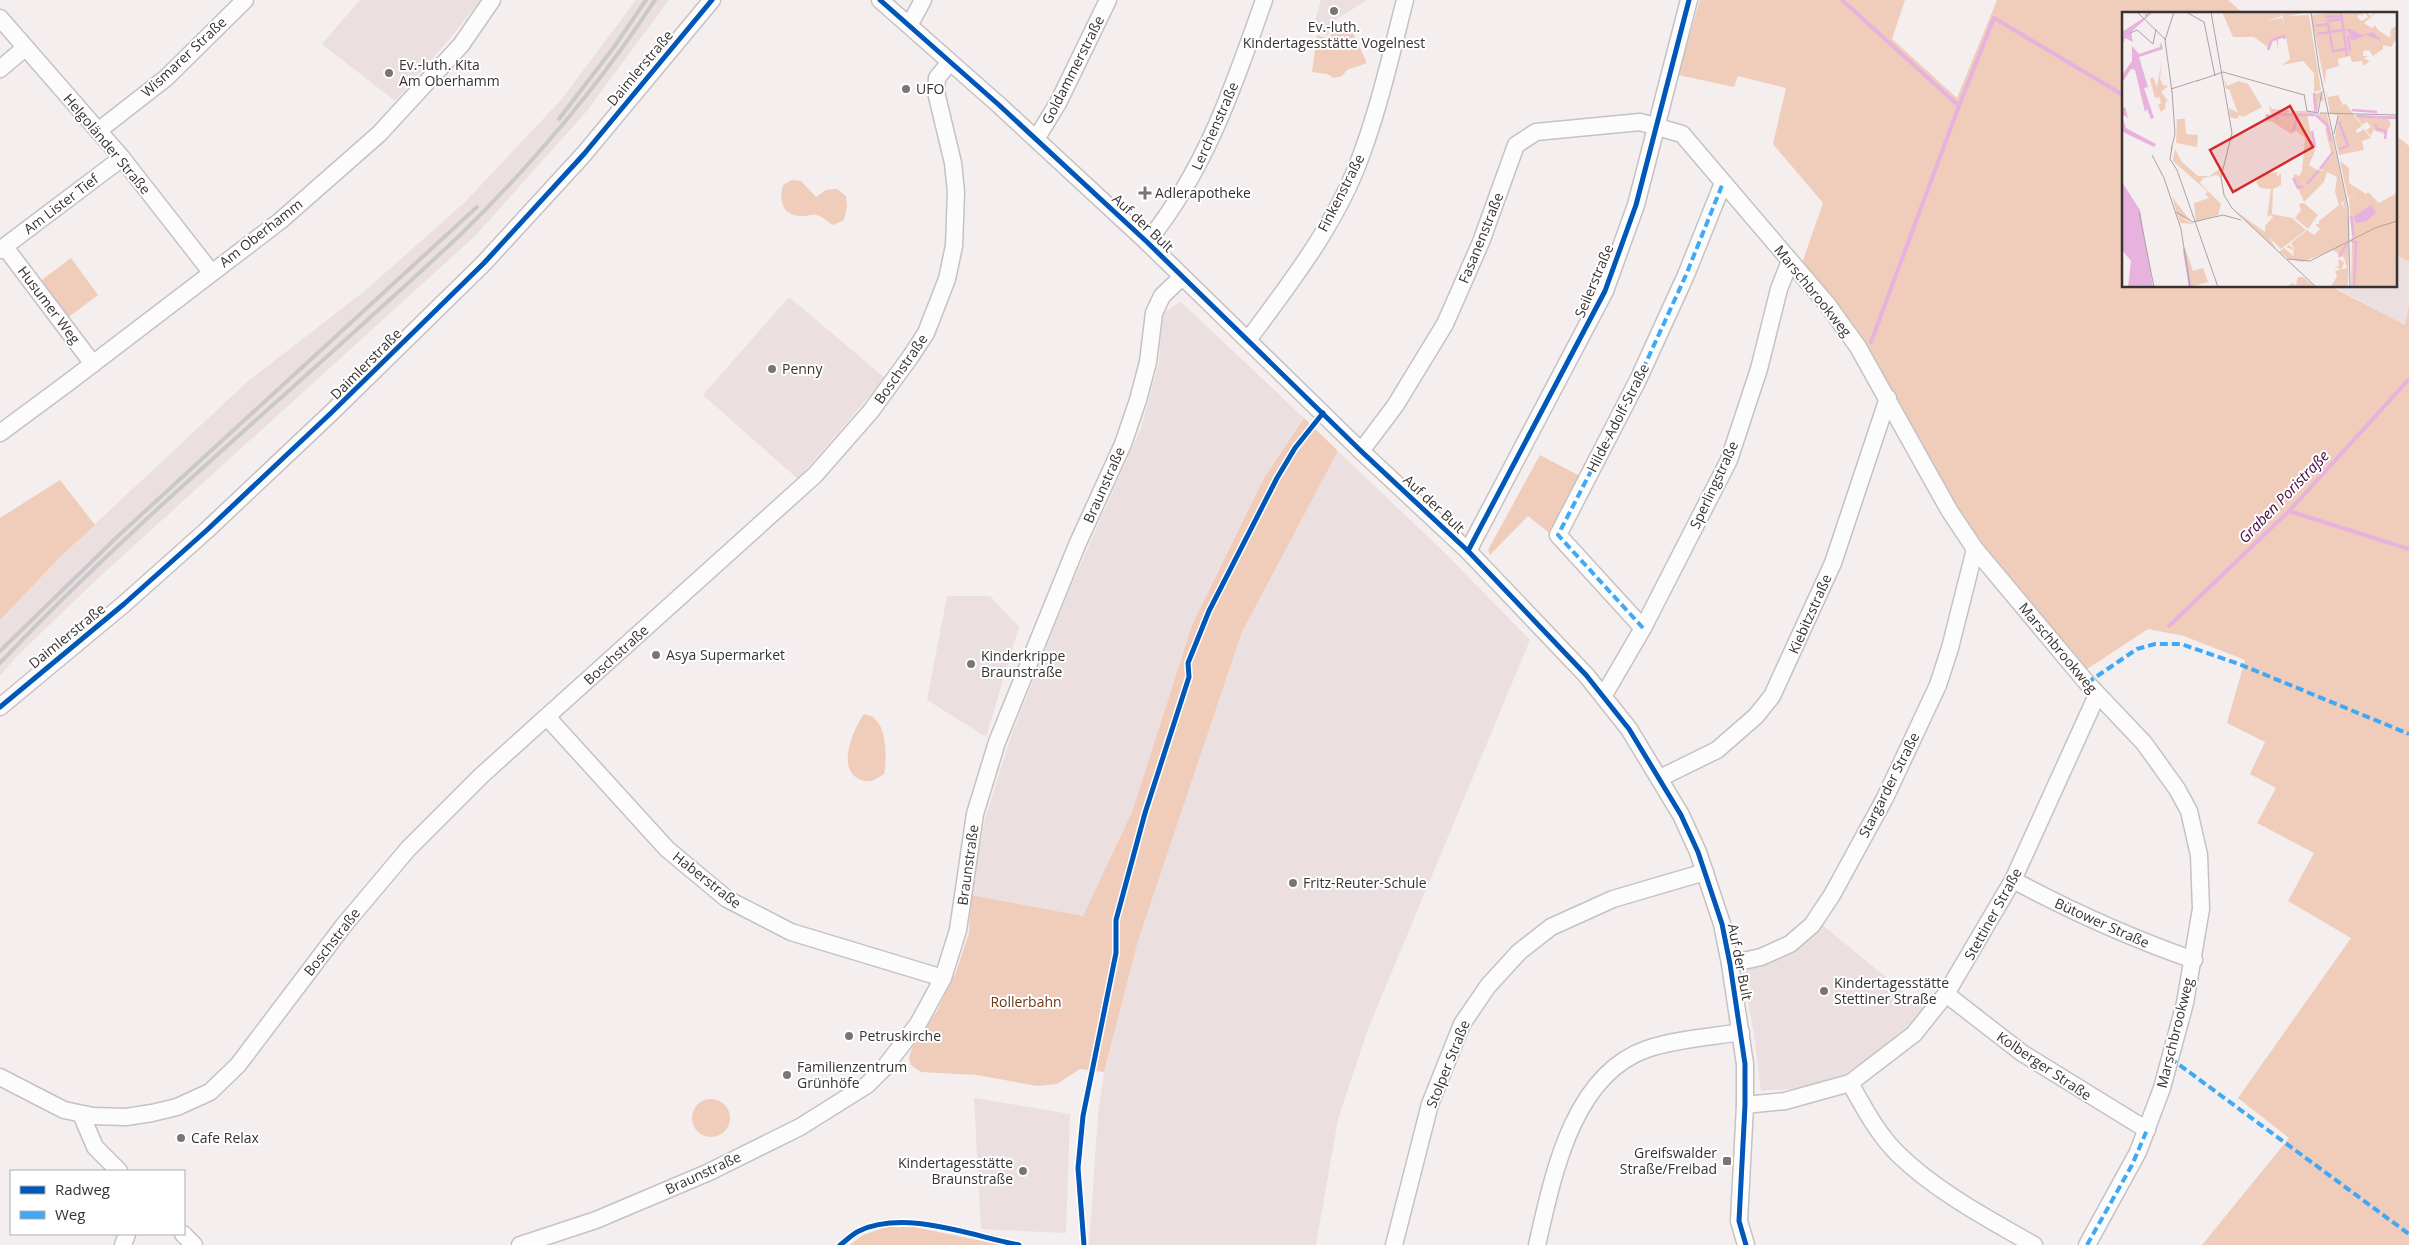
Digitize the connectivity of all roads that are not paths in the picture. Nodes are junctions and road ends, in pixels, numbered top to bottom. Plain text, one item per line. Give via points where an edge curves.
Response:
1 (245, 0) edge
2 (492, 0) edge
3 (712, 0) edge
4 (880, 0) edge
5 (923, 0) edge
6 (1108, 0) edge
7 (1264, 0) edge
8 (1405, 0) edge
9 (1689, 0) edge
10 (0, 18) edge
11 (910, 24) junction
12 (25, 48) junction
13 (950, 62) junction
14 (0, 69) edge
15 (1657, 125) junction
16 (98, 131) junction
17 (1036, 139) junction
18 (122, 158) junction
19 (1723, 183) junction
20 (1148, 242) junction
21 (2, 249) edge
22 (1790, 261) junction
23 (211, 272) junction
24 (1182, 276) junction
25 (1248, 340) junction
26 (93, 364) junction
27 (1888, 398) junction
28 (0, 433) edge
29 (1361, 451) junction
30 (1975, 549) junction
31 (1468, 551) junction
32 (1643, 628) junction
33 (1604, 695) junction
34 (2097, 695) junction
35 (0, 708) edge
36 (547, 718) junction
37 (1660, 778) junction
38 (1705, 872) junction
39 (2013, 880) junction
40 (2194, 960) junction
41 (1730, 964) junction
42 (943, 978) junction
43 (1946, 994) junction
44 (1741, 1032) junction
45 (0, 1077) edge
46 (1850, 1083) junction
47 (1745, 1105) junction
48 (81, 1114) junction
49 (2147, 1130) junction
50 (118, 1170) edge
51 (184, 1235) edge
52 (194, 1245) edge
53 (520, 1245) edge
54 (1394, 1245) edge
55 (1537, 1245) edge
56 (1746, 1245) edge
57 (2034, 1245) edge
58 (2087, 1245) edge

1 - 16 street, Wismarer Straße via 166,78
2 - 23 street, Am Oberhamm via 462,45 379,134 280,221
3 - 35 street, Daimlerstraße via 584,154 484,263 207,530
4 - 11 street, Auf der Bult
5 - 11 street
6 - 17 street, Goldammerstraße via 1063,94
7 - 20 street, Lerchenstraße via 1230,96 1208,146 1194,175
8 - 25 street, Finkenstraße via 1362,154 1350,183 1287,287
9 - 15 street, Seilerstraße
10 - 12 street, Helgoländer Straße
11 - 13 street, Auf der Bult
12 - 14 street
12 - 16 street, Helgoländer Straße
13 - 17 street, Auf der Bult
13 - 36 street, Boschstraße via 937,78 936,92 955,178 955,238 951,266 926,333 871,411 807,484 612,656
15 - 19 street, Marschbrookweg via 1682,134
15 - 29 street, Fasanenstraße via 1640,122 1536,132 1516,145 1482,242 1445,324 1395,406
15 - 31 street, Seilerstraße via 1636,205 1605,291
16 - 18 street, Helgoländer Straße
17 - 20 street, Auf der Bult
18 - 21 street, Am Lister Tief
18 - 23 street, Helgoländer Straße
19 - 22 street, Marschbrookweg
19 - 32 street, Hilde-Adolf-Straße via 1686,276 1638,380 1558,535
20 - 24 street, Auf der Bult
21 - 26 street, Husumer Weg
22 - 27 street, Marschbrookweg via 1858,347
22 - 32 street, Sperlingstraße via 1779,289 1760,369 1728,460
23 - 26 street, Am Oberhamm
24 - 25 street, Auf der Bult
24 - 42 street, Braunstraße via 1162,296 1154,313 1148,362 1123,444 997,742 975,814 963,903
25 - 29 street, Auf der Bult
26 - 28 street, Am Oberhamm
27 - 30 street, Marschbrookweg via 1949,510
27 - 37 street, Kiebitzstraße via 1833,563 1772,696 1756,716 1717,750
29 - 31 street, Auf der Bult
30 - 34 street, Marschbrookweg
30 - 41 street, Stargarder Straße via 1938,685 1884,798 1832,895 1812,925 1790,944 1761,957
31 - 33 street, Auf der Bult
32 - 33 street, Sperlingstraße
33 - 37 street, Auf der Bult
34 - 39 street, Stettiner Straße
34 - 40 street, Marschbrookweg via 2144,743 2177,789 2188,811 2198,855 2201,909
36 - 42 street, Haberstraße via 667,849 727,899 790,932
36 - 48 street, Boschstraße via 482,775 398,860 344,925 238,1065 210,1092 177,1107 152,1113 126,1117
37 - 38 street, Auf der Bult via 1681,815
38 - 41 street, Auf der Bult via 1722,924
38 - 54 street, Stolper Straße via 1612,899 1551,927 1518,952 1488,986 1462,1024 1430,1104
39 - 40 street, Bütower Straße via 2132,938
39 - 43 street, Stettiner Straße
40 - 49 street, Marschbrookweg via 2172,1050
41 - 44 street, Auf der Bult
42 - 53 street, Braunstraße via 918,1024 884,1068 867,1085 835,1107 707,1173 596,1220
43 - 46 street, Stettiner Straße via 1914,1034
43 - 49 street, Kolberger Straße via 2022,1054
44 - 47 street, Auf der Bult
44 - 55 street via 1647,1049 1615,1065 1591,1090 1572,1123
45 - 48 street, Boschstraße via 64,1110
46 - 47 street, Stettiner Straße via 1785,1101
46 - 57 street via 1870,1120 1897,1153 1958,1201
47 - 56 street, Auf der Bult via 1738,1221
48 - 50 street via 95,1147
49 - 58 street, Marschbrookweg via 2132,1165
51 - 52 street

